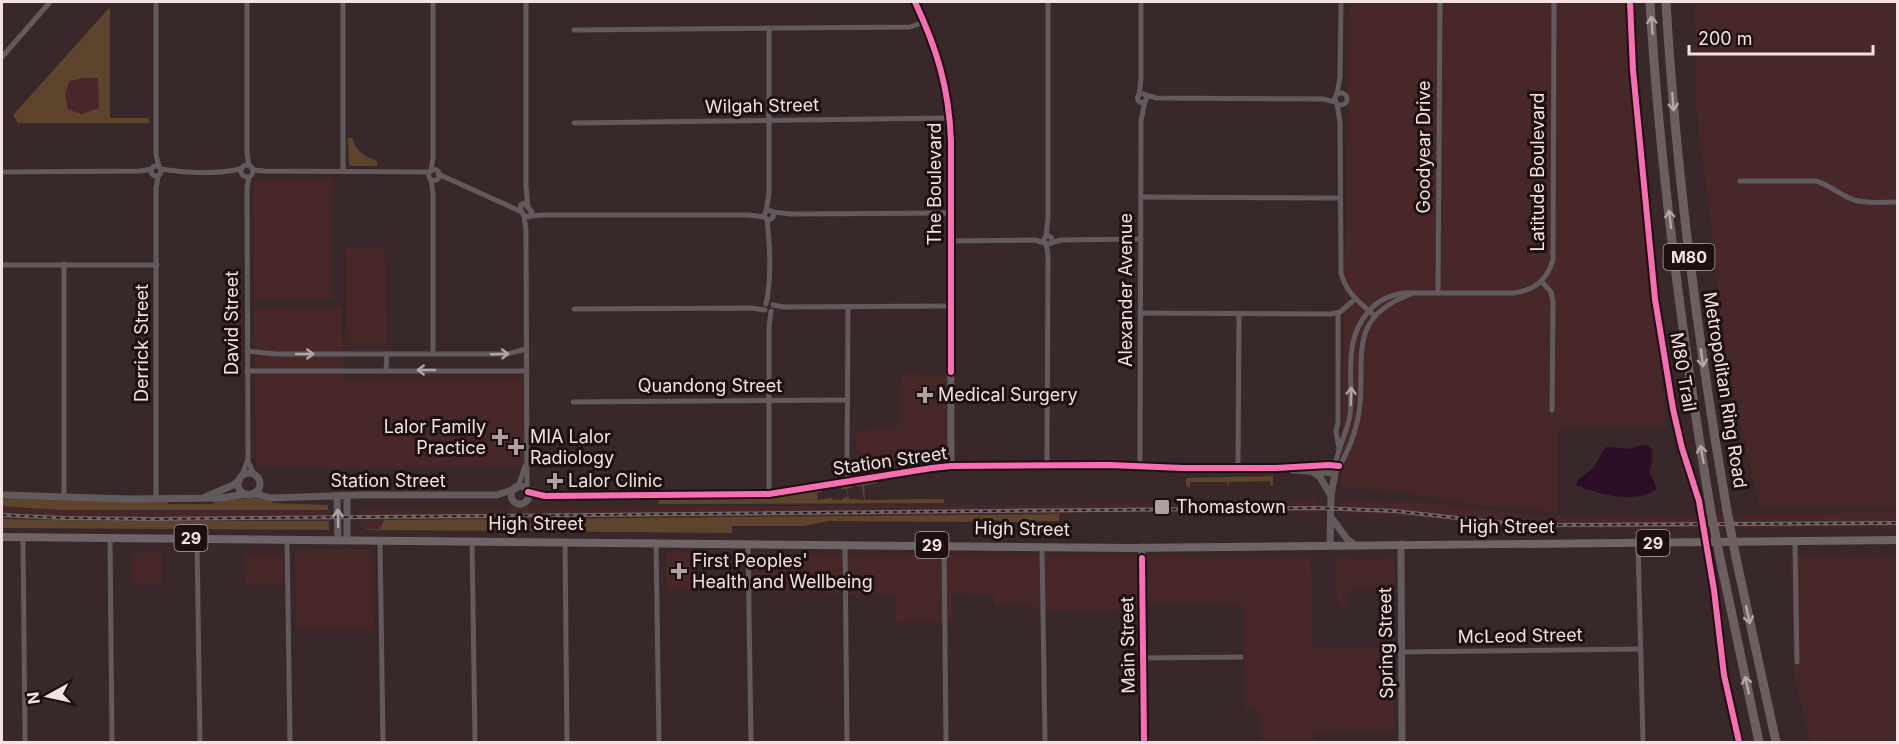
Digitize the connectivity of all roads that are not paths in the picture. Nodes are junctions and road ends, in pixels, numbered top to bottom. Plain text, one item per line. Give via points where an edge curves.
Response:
1 (50, 2) edge
2 (156, 2) edge
3 (247, 2) edge
4 (343, 2) edge
5 (433, 2) edge
6 (526, 2) edge
7 (915, 2) edge
8 (1048, 2) edge
9 (1142, 2) edge
10 (1341, 2) edge
11 (1440, 2) edge
12 (1554, 2) edge
13 (1650, 2) edge
14 (1666, 2) edge
15 (925, 22) junction
16 (769, 28) junction
17 (574, 30) dead end
18 (2, 57) edge
19 (1341, 77) junction
20 (1345, 94) junction
21 (1143, 98) junction
22 (1337, 99) junction
23 (1345, 104) junction
24 (950, 118) junction
25 (769, 121) junction
26 (1340, 122) junction
27 (574, 123) dead end
28 (156, 171) junction
29 (343, 171) junction
30 (2, 172) edge
31 (247, 172) junction
32 (434, 176) junction
33 (1740, 181) dead end
34 (1141, 197) junction
35 (1340, 198) junction
36 (1898, 202) edge
37 (526, 211) junction
38 (951, 213) junction
39 (769, 215) junction
40 (1141, 239) junction
41 (1048, 240) junction
42 (951, 241) junction
43 (2, 264) edge
44 (64, 264) junction
45 (157, 265) junction
46 (1542, 282) junction
47 (1415, 292) junction
48 (1438, 292) junction
49 (1355, 299) junction
50 (848, 306) junction
51 (951, 306) junction
52 (769, 307) junction
53 (574, 309) dead end
54 (1369, 310) junction
55 (1141, 313) junction
56 (1338, 313) junction
57 (1239, 314) junction
58 (1375, 316) junction
59 (526, 350) junction
60 (247, 351) junction
61 (387, 354) junction
62 (433, 354) junction
63 (1351, 363) junction
64 (1360, 363) junction
65 (247, 371) junction
66 (386, 371) junction
67 (527, 371) junction
68 (769, 400) junction
69 (847, 400) junction
70 (573, 402) dead end
71 (1552, 410) dead end
72 (1350, 416) junction
73 (1358, 418) junction
74 (1340, 450) junction
75 (248, 459) junction
76 (526, 462) junction
77 (1047, 465) junction
78 (951, 466) junction
79 (1140, 466) junction
80 (1238, 468) junction
81 (1276, 468) junction
82 (1337, 468) junction
83 (1312, 471) junction
84 (254, 475) junction
85 (240, 478) junction
86 (849, 481) junction
87 (259, 483) junction
88 (516, 488) junction
89 (528, 491) junction
90 (250, 494) junction
91 (768, 494) junction
92 (2, 495) edge
93 (496, 495) junction
94 (337, 496) junction
95 (346, 496) junction
96 (545, 496) junction
97 (1331, 496) junction
98 (64, 497) junction
99 (279, 497) junction
100 (156, 498) junction
101 (203, 498) junction
102 (514, 500) junction
103 (526, 502) junction
104 (1331, 517) junction
105 (2, 537) edge
106 (23, 537) junction
107 (110, 537) junction
108 (197, 538) junction
109 (287, 539) junction
110 (343, 539) junction
111 (380, 539) junction
112 (472, 540) junction
113 (1898, 540) edge
114 (565, 541) junction
115 (656, 542) junction
116 (1795, 542) junction
117 (748, 543) junction
118 (1638, 543) junction
119 (845, 544) junction
120 (1401, 544) junction
121 (944, 545) junction
122 (1330, 545) junction
123 (1354, 545) junction
124 (1042, 546) junction
125 (1142, 547) junction
126 (1640, 649) junction
127 (1401, 652) junction
128 (1241, 657) dead end
129 (1143, 658) junction
130 (1797, 662) dead end
131 (25, 742) edge
132 (112, 742) edge
133 (200, 742) edge
134 (290, 742) edge
135 (383, 742) edge
136 (475, 742) edge
137 (567, 742) edge
138 (659, 742) edge
139 (751, 742) edge
140 (847, 742) edge
141 (946, 742) edge
142 (1045, 742) edge
143 (1144, 742) edge
144 (1402, 742) edge
145 (1643, 742) edge
146 (1759, 742) edge
147 (1776, 742) edge

1 - 18 street
2 - 28 street, Derrick Street
3 - 31 street, David Street
4 - 29 street
5 - 32 street
6 - 37 street
7 - 15 street, The Boulevard
8 - 41 street
9 - 21 street, Alexander Avenue
10 - 19 street
11 - 48 street, Goodyear Drive
12 - 46 street, Latitude Boulevard via 1553,260
146 -> 13 highway, Metropolitan Ring Road / M80, bridge via 1711,512 1697,424 1664,176
14 -> 147 highway, Metropolitan Ring Road / M80, bridge via 1682,201 1709,403 1736,558
15 - 16 street via 910,27
15 - 24 street, The Boulevard via 942,69
16 - 17 street
16 - 25 street
19 - 20 street
19 - 22 street
20 - 22 street
20 - 23 street
21 - 22 street
21 - 34 street, Alexander Avenue
22 - 23 street
22 - 26 street
23 - 26 street
24 - 25 street, Wilgah Street
24 - 38 street, The Boulevard
25 - 27 street, Wilgah Street
25 - 39 street
26 - 35 street
28 - 30 street
28 - 31 street
28 - 45 street, Derrick Street
29 - 31 street
29 - 32 street
31 - 60 street, David Street
32 - 37 street
32 - 62 street
33 - 36 street via 1816,181 1854,200
34 - 35 street
34 - 40 street, Alexander Avenue
35 - 49 street via 1341,273
37 - 39 street via 564,216
37 - 59 street
38 - 39 street
38 - 42 street, The Boulevard
39 - 52 street
40 - 41 street
40 - 55 street, Alexander Avenue
41 - 42 street
41 - 77 street
42 - 51 street, The Boulevard
43 - 44 street
44 - 45 street
44 - 98 street
45 - 100 street, Derrick Street
46 - 48 street via 1525,292
46 - 71 street via 1551,292 1552,301
47 - 48 street
47 - 54 street via 1394,294
47 - 58 street
49 - 54 street
49 - 56 street
50 - 51 street
50 - 52 street
50 - 69 street
51 - 78 street, The Boulevard
52 - 53 street
52 - 68 street
54 - 58 street
54 - 63 street via 1354,333
55 - 57 street
55 - 79 street, Alexander Avenue
56 - 57 street
56 - 74 street via 1336,431
57 - 80 street
58 - 64 street via 1362,339
62 -> 59 street via 507,354
59 - 67 street
60 -> 61 street
60 - 65 street, David Street
61 - 62 street
61 - 66 street
63 - 64 street
72 -> 63 street
64 - 73 street
65 - 66 street
65 - 75 street, David Street
67 -> 66 street
67 - 76 street
68 - 69 street, Quandong Street
68 - 70 street, Quandong Street
68 - 91 street
69 - 86 street
72 - 73 street
72 - 74 street
73 - 82 street
74 - 82 street
75 - 84 street, David Street
75 - 85 street, David Street
76 - 88 street
76 - 89 street
77 - 78 street, Station Street
77 - 79 street, Station Street
78 - 86 street, Station Street
79 - 80 street, Station Street
80 - 81 street, Station Street
81 - 82 street, Station Street
81 - 83 street, Station Street
82 - 83 street, Station Street
82 - 97 street
83 - 97 street
84 - 85 street via 248,473
84 - 87 street
85 - 90 street via 241,491
85 - 101 street, Station Street
86 - 91 street, Station Street
87 - 90 street via 258,489
87 - 99 street
88 - 89 street
88 - 93 street, Station Street
88 - 102 street via 512,493
89 - 96 street, Station Street
89 - 103 street
90 - 99 street, Station Street
90 - 101 street, Station Street
91 - 96 street, Station Street
92 - 98 street, Station Street
93 - 95 street, Station Street
93 - 102 street, Station Street
94 - 95 street, Station Street
94 - 99 street, Station Street
110 -> 94 street
95 - 110 street
96 - 103 street, Station Street
97 - 104 street
98 - 100 street, Station Street
100 - 101 street, Station Street
102 - 103 street
104 - 122 street
104 - 123 street
105 - 106 main road, High Street / 29
106 - 107 main road, High Street / 29
106 - 131 street
107 - 108 main road, High Street / 29
107 - 132 street
108 - 109 main road, High Street / 29
108 - 133 street
109 - 110 main road, High Street / 29
109 - 134 street
110 - 111 main road, High Street / 29
111 - 112 main road, High Street / 29
111 - 135 street
112 - 114 main road, High Street / 29
112 - 136 street
113 - 116 main road, High Street / 29
114 - 115 main road, High Street / 29
114 - 137 street
115 - 117 main road, High Street / 29
115 - 138 street
116 - 118 main road, High Street / 29
116 - 130 street
117 - 119 main road, High Street / 29
117 - 139 street
118 - 120 main road, High Street / 29
118 - 126 street
119 - 121 main road, High Street / 29
119 - 140 street
120 - 123 main road, High Street / 29
120 - 127 street, Spring Street
121 - 124 main road, High Street / 29
121 - 141 street
122 - 123 main road, High Street / 29
122 - 125 main road, High Street / 29
124 - 125 main road, High Street / 29
124 - 142 street
125 - 129 street, Main Street
126 - 127 street, McLeod Street
126 - 145 street
127 - 144 street, Spring Street
128 - 129 street
129 - 143 street, Main Street

